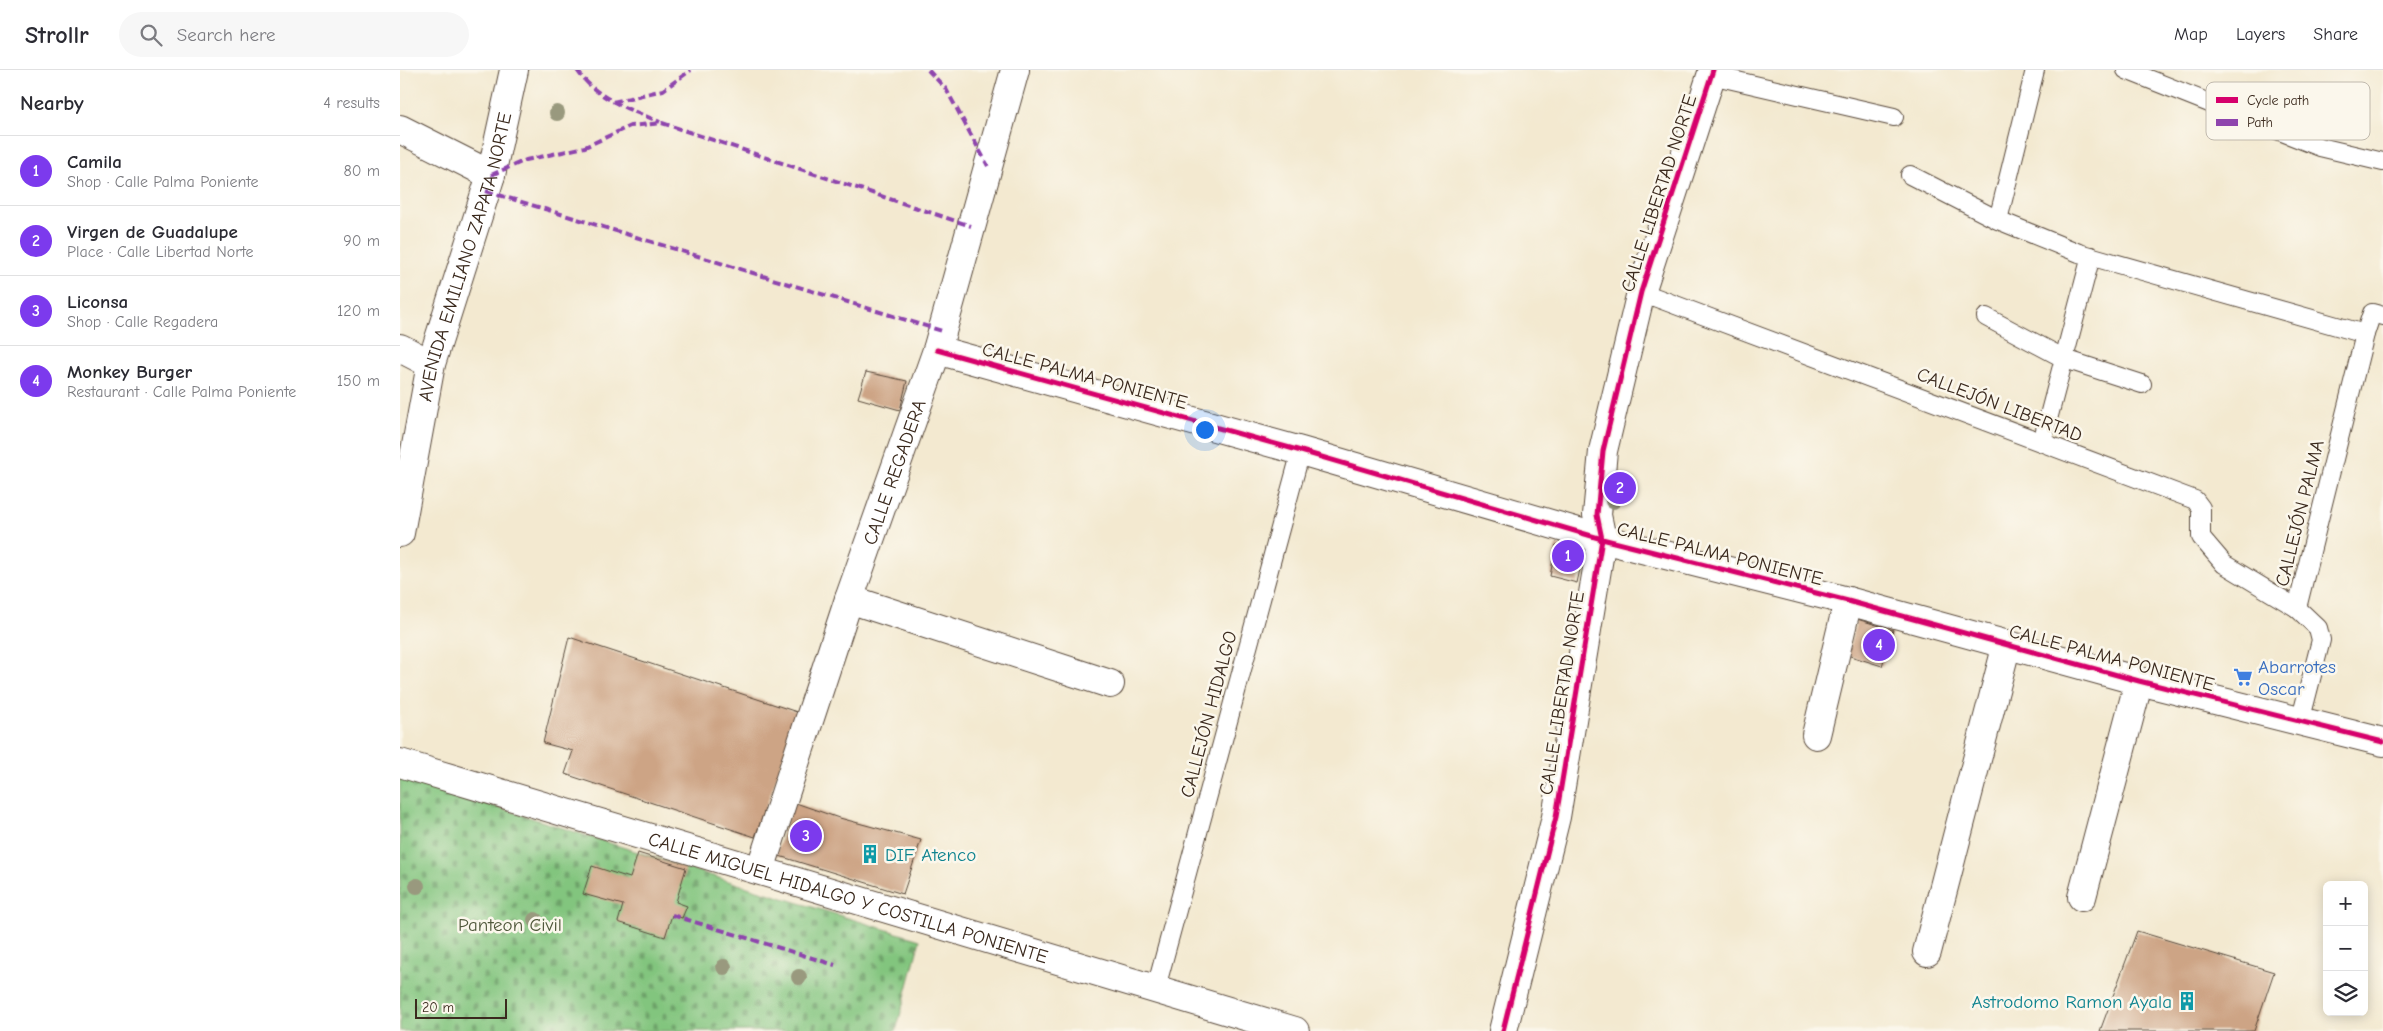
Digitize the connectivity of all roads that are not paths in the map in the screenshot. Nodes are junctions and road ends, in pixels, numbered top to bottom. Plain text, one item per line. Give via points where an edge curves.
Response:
1 (514, 70) edge
2 (1014, 70) edge
3 (2035, 70) edge
4 (2126, 70) edge
5 (1712, 72) edge
6 (2206, 102) edge
7 (1894, 117) dead end
8 (400, 129) edge
9 (2302, 140) edge
10 (2383, 162) edge
11 (491, 175) junction
12 (1910, 175) dead end
13 (1998, 220) junction
14 (2091, 256) junction
15 (1641, 292) junction
16 (2383, 316) edge
17 (1986, 317) dead end
18 (2365, 334) junction
19 (400, 348) edge
20 (937, 350) junction
21 (2065, 359) junction
22 (431, 364) junction
23 (2142, 384) dead end
24 (2042, 442) junction
25 (1301, 451) junction
26 (400, 533) edge
27 (1602, 539) junction
28 (849, 600) junction
29 (1848, 601) junction
30 (2297, 608) junction
31 (2007, 644) junction
32 (2139, 680) junction
33 (1110, 684) dead end
34 (2300, 722) junction
35 (1816, 736) dead end
36 (2383, 742) edge
37 (400, 763) edge
38 (760, 870) junction
39 (2082, 897) dead end
40 (1927, 952) dead end
41 (1156, 988) junction
42 (1295, 1031) edge
43 (1503, 1031) edge

1 - 11 street, AVENIDA EMILIANO ZAPATA NORTE
2 - 20 street, CALLE REGADERA
3 - 13 lane
4 - 6 lane
5 - 7 lane
5 - 15 street, CALLE LIBERTAD NORTE
8 - 11 street
9 - 10 lane
11 - 22 street, AVENIDA EMILIANO ZAPATA NORTE
12 - 13 lane
13 - 14 lane
14 - 18 lane
14 - 21 lane
15 - 24 lane, CALLEJÓN LIBERTAD
15 - 27 street, CALLE LIBERTAD NORTE via 1603,451 1597,515
16 - 18 lane, CALLEJÓN PALMA via 2372,313
17 - 21 lane
18 - 30 lane, CALLEJÓN PALMA
19 - 22 street
20 - 25 street, CALLE PALMA PONIENTE
20 - 28 street, CALLE REGADERA
21 - 23 lane
21 - 24 lane
22 - 26 street, AVENIDA EMILIANO ZAPATA NORTE
24 - 30 lane, CALLEJÓN LIBERTAD via 2195,500 2201,508 2201,537 2224,564
25 - 27 street, CALLE PALMA PONIENTE
25 - 41 lane, CALLEJÓN HIDALGO
27 - 29 street, CALLE PALMA PONIENTE
27 - 43 street, CALLE LIBERTAD NORTE via 1556,817
28 - 33 street
28 - 38 street, CALLE REGADERA
29 - 31 street, CALLE PALMA PONIENTE
29 - 35 street
30 - 34 lane, CALLEJÓN PALMA via 2318,628 2321,640
31 - 32 street, CALLE PALMA PONIENTE
31 - 40 street
32 - 34 street, CALLE PALMA PONIENTE
32 - 39 street
34 - 36 street, CALLE PALMA PONIENTE
37 - 38 street, CALLE MIGUEL HIDALGO Y COSTILLA PONIENTE
38 - 41 street, CALLE MIGUEL HIDALGO Y COSTILLA PONIENTE
41 - 42 street, CALLE MIGUEL HIDALGO Y COSTILLA PONIENTE

